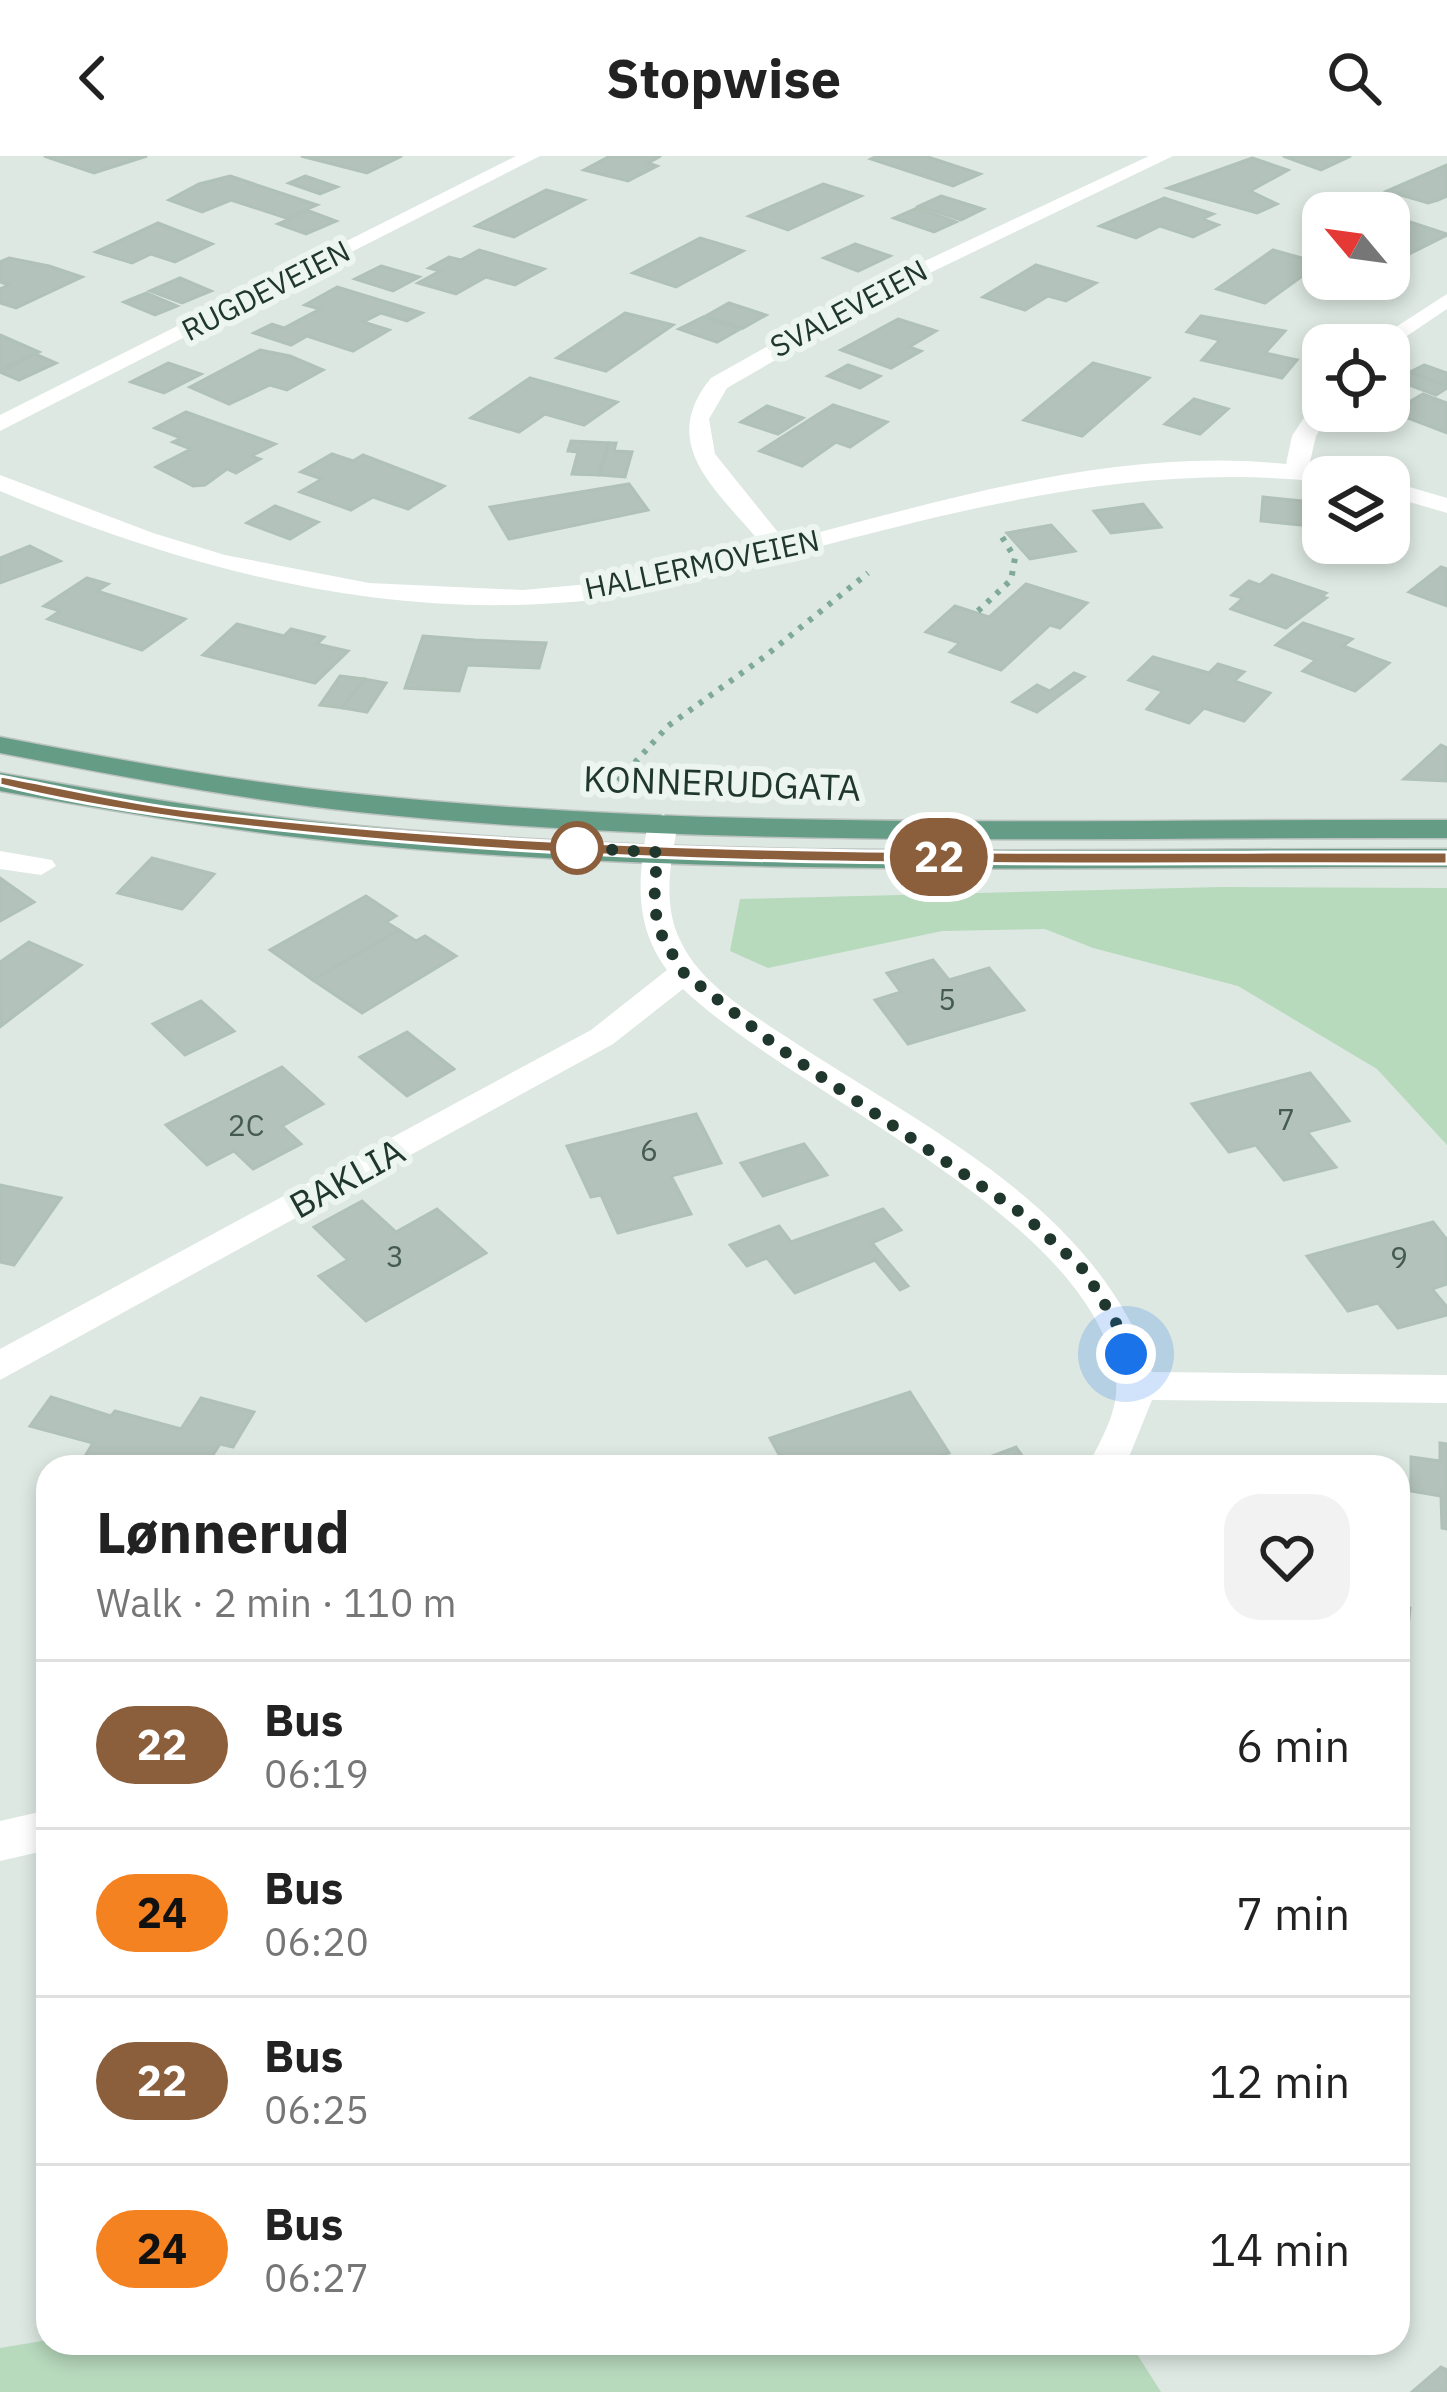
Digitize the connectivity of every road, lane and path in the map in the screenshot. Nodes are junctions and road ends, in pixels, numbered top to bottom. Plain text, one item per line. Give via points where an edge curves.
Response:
1 (531, 156) edge
2 (1165, 156) edge
3 (1447, 300) edge
4 (1410, 324) edge
5 (0, 424) edge
6 (1307, 432) edge
7 (1296, 471) junction
8 (1302, 472) edge
9 (0, 482) edge
10 (1410, 495) edge
11 (1447, 506) edge
12 (896, 521) junction
13 (1012, 526) dead end
14 (779, 550) junction
15 (978, 611) dead end
16 (0, 745) edge
17 (0, 782) edge
18 (611, 792) dead end
19 (1447, 829) edge
20 (660, 837) junction
21 (1447, 858) edge
22 (0, 860) edge
23 (41, 866) dead end
24 (684, 973) junction
25 (0, 1366) edge
26 (1136, 1386) junction
27 (1447, 1388) edge
28 (1113, 1455) edge
29 (36, 1833) edge
30 (0, 1841) edge

1 - 5 street, RUGDEVEIEN
2 - 14 street, SVALEVEIEN via 902,279 719,383 698,418 703,455
3 - 4 street
6 - 7 street
7 - 8 street, HALLERMOVEIEN
7 - 12 street, HALLERMOVEIEN via 1126,470
9 - 14 street, HALLERMOVEIEN via 212,559 389,595 600,591
10 - 11 street
12 - 14 street, HALLERMOVEIEN
12 - 18 path via 898,537 878,566 664,726
13 - 15 path via 1000,533 1015,558 1011,580
16 - 20 main road, KONNERUDGATA via 193,784
17 - 20 main road, KONNERUDGATA via 184,816 489,844
19 - 20 main road, KONNERUDGATA
20 - 21 main road, KONNERUDGATA
20 - 24 street via 654,907
22 - 23 street
24 - 25 street, BAKLIA via 582,1048
24 - 26 street via 1024,1215 1085,1271 1116,1323
26 - 27 street
26 - 28 street
29 - 30 street

